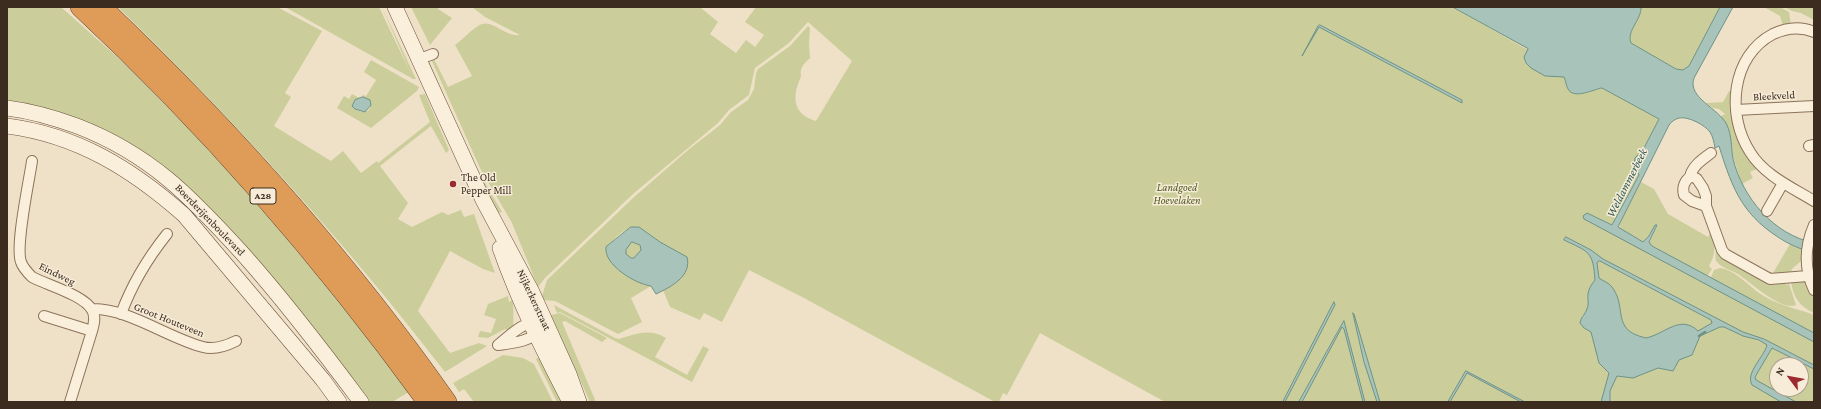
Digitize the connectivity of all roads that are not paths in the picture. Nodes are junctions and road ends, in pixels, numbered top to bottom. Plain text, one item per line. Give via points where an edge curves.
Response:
1 (80, 7) edge
2 (102, 7) edge
3 (395, 7) edge
4 (1814, 32) edge
5 (1814, 106) edge
6 (7, 108) edge
7 (1736, 110) junction
8 (7, 126) edge
9 (1711, 153) dead end
10 (32, 161) dead end
11 (1690, 177) junction
12 (1783, 182) junction
13 (1814, 201) edge
14 (1706, 206) junction
15 (1767, 211) dead end
16 (1814, 225) edge
17 (167, 234) dead end
18 (1808, 276) junction
19 (1814, 290) edge
20 (92, 309) junction
21 (121, 314) junction
22 (44, 316) dead end
23 (537, 327) junction
24 (92, 331) junction
25 (236, 341) dead end
26 (410, 351) junction
27 (70, 402) edge
28 (339, 402) edge
29 (361, 402) edge
30 (427, 402) edge
31 (447, 402) edge
32 (456, 402) edge
33 (570, 402) edge
34 (579, 402) edge

1 - 30 highway, A28 via 248,178 396,359
2 - 26 highway, A28 via 190,93 258,166 341,263
3 - 23 main road, Nijkerkerstraat via 426,57 483,200 532,292
4 - 7 street via 1800,28 1786,29 1757,46 1748,58 1739,79
5 - 7 street, Bleekveld
6 - 29 main road, Boerderijenboulevard via 44,115 102,136 138,156 171,180 201,208 258,272
7 - 12 street via 1741,134 1750,152 1765,169
8 - 28 main road, Boerderijenboulevard via 59,138 92,151 124,168 163,196 184,215
9 - 11 street via 1697,164
10 - 20 street, Eindweg via 19,247 21,262 32,276 80,299
11 - 14 street via 1697,179 1703,188
11 - 14 street via 1683,187 1684,195 1692,202
12 - 13 street
12 - 15 street
14 - 18 street via 1725,254 1770,279
16 - 18 street via 1809,238
17 - 21 street via 136,279
18 - 19 street
20 - 21 street, Groot Houteveen
20 - 24 street
21 - 25 street, Groot Houteveen via 204,348 225,347
22 - 24 street
23 - 33 main road, Nijkerkerstraat
23 - 34 main road, Nijkerkerstraat via 569,374
24 - 27 street
26 - 31 highway, A28
26 - 32 highway, A28

